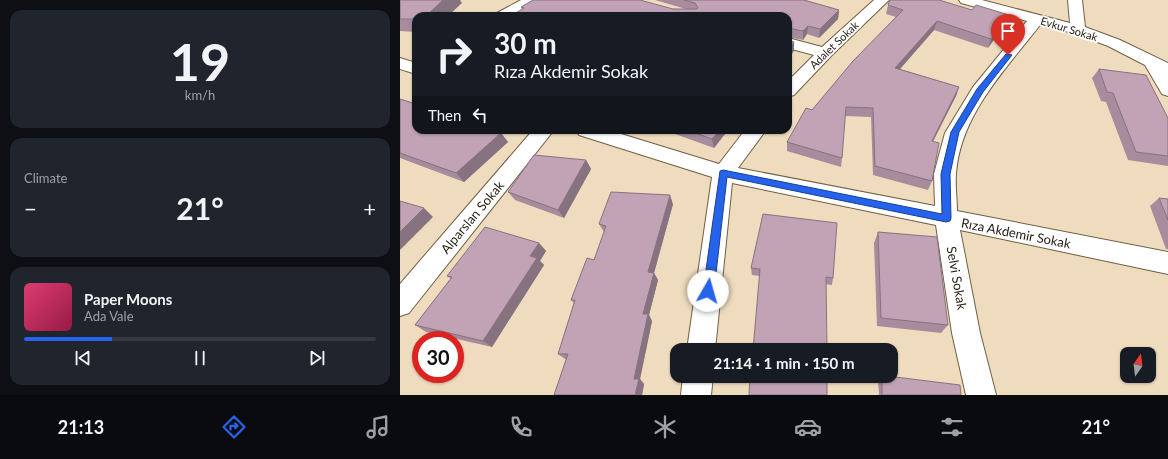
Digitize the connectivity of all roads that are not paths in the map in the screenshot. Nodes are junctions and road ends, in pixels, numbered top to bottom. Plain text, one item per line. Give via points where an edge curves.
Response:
1 (531, 0) edge
2 (882, 0) edge
3 (966, 0) edge
4 (1075, 0) edge
5 (509, 12) edge
6 (1037, 19) junction
7 (1078, 30) junction
8 (792, 44) edge
9 (825, 53) junction
10 (1152, 63) junction
11 (1168, 70) edge
12 (792, 87) edge
13 (1168, 90) edge
14 (541, 134) edge
15 (599, 134) edge
16 (753, 134) edge
17 (723, 173) junction
18 (946, 218) junction
19 (1168, 263) edge
20 (400, 304) edge
21 (702, 343) edge
22 (697, 383) edge
23 (696, 395) edge
24 (981, 395) edge

1 - 5 street
2 - 9 street, Adalet Sokak
3 - 6 street, Evkur Sokak
4 - 7 street
6 - 7 street, Evkur Sokak
6 - 18 street, Selvi Sokak via 980,91 955,132 945,174
7 - 10 street, Evkur Sokak via 1114,43
8 - 9 street
9 - 12 street, Adalet Sokak
10 - 11 street, Evkur Sokak
10 - 13 street
14 - 20 street, Alparslan Sokak
15 - 17 street, Rıza Akdemir Sokak
16 - 17 street
17 - 18 street, Rıza Akdemir Sokak
17 - 21 street
18 - 19 street, Rıza Akdemir Sokak
18 - 24 street, Selvi Sokak via 966,333
22 - 23 street

